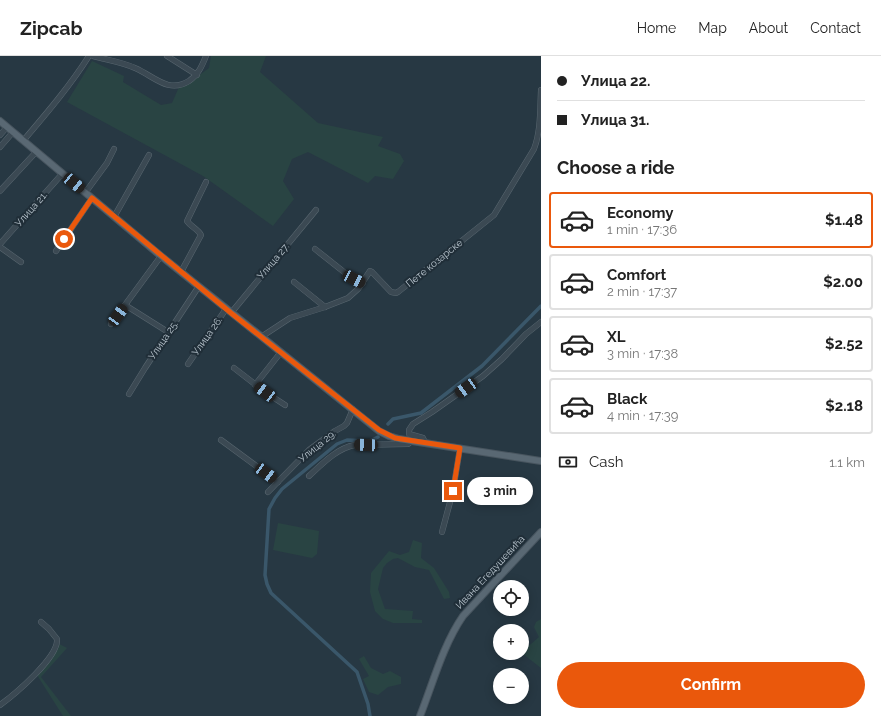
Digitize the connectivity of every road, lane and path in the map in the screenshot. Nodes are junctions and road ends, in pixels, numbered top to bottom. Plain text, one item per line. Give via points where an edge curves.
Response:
1 (88, 56) edge
2 (93, 56) edge
3 (167, 56) edge
4 (206, 56) edge
5 (196, 75) junction
6 (541, 90) edge
7 (2, 124) edge
8 (13, 132) junction
9 (0, 134) edge
10 (23, 141) junction
11 (0, 147) edge
12 (114, 149) dead end
13 (36, 152) junction
14 (149, 155) dead end
15 (62, 174) junction
16 (206, 182) dead end
17 (0, 191) edge
18 (85, 192) junction
19 (92, 198) junction
20 (316, 210) dead end
21 (114, 217) junction
22 (0, 245) edge
23 (315, 248) dead end
24 (56, 251) dead end
25 (161, 256) junction
26 (21, 262) dead end
27 (181, 272) junction
28 (294, 282) dead end
29 (362, 283) junction
30 (199, 286) junction
31 (125, 305) junction
32 (325, 307) junction
33 (228, 311) junction
34 (541, 322) edge
35 (111, 324) dead end
36 (168, 332) junction
37 (261, 337) junction
38 (281, 352) junction
39 (188, 364) dead end
40 (234, 368) dead end
41 (255, 385) junction
42 (129, 394) dead end
43 (285, 405) dead end
44 (352, 409) junction
45 (221, 440) dead end
46 (412, 441) junction
47 (425, 442) junction
48 (460, 448) junction
49 (541, 461) edge
50 (309, 476) dead end
51 (278, 482) junction
52 (268, 492) dead end
53 (442, 532) dead end
54 (541, 532) edge
55 (41, 622) dead end
56 (0, 705) edge
57 (420, 716) edge

1 - 10 street via 82,68
2 - 5 street via 133,66 172,86 183,84
3 - 5 street
4 - 5 street
6 - 29 street, Пете козарске via 538,134 534,149 494,215 398,292 391,292 371,272
7 - 8 main road
7 - 9 street
8 - 10 main road
8 - 11 street
10 - 13 main road
12 - 18 street via 107,163
13 - 15 main road
13 - 17 street
14 - 21 street
15 - 18 main road
15 - 22 street, Улица 21.
16 - 27 street via 187,221 201,235
18 - 19 main road
19 - 21 main road
19 - 24 street
20 - 33 street, Улица 27.
21 - 25 main road
22 - 26 street, Улица 21.
23 - 29 street via 349,276
25 - 27 main road
25 - 31 street
27 - 30 main road
28 - 32 street
29 - 32 street, Пете козарске via 348,298
30 - 33 main road
30 - 36 street, Улица 25.
31 - 35 street
31 - 36 street
32 - 37 street, Пете козарске via 290,318
33 - 37 main road
33 - 39 street, Улица 26.
34 - 47 street via 483,376 412,425 409,434 423,438
36 - 42 street, Улица 25.
37 - 38 main road
38 - 41 street
38 - 44 main road
40 - 41 street
41 - 43 street
44 - 46 main road via 386,434
44 - 51 street, Улица 29. via 344,426 309,450
45 - 51 street
46 - 47 main road
46 - 50 street via 408,444 348,446
47 - 48 main road
48 - 49 main road
48 - 53 street via 453,491
51 - 52 street, Улица 29.
54 - 57 main road, Ивана Егедушевића via 460,620 446,648
55 - 56 street via 57,639 56,650 24,686

